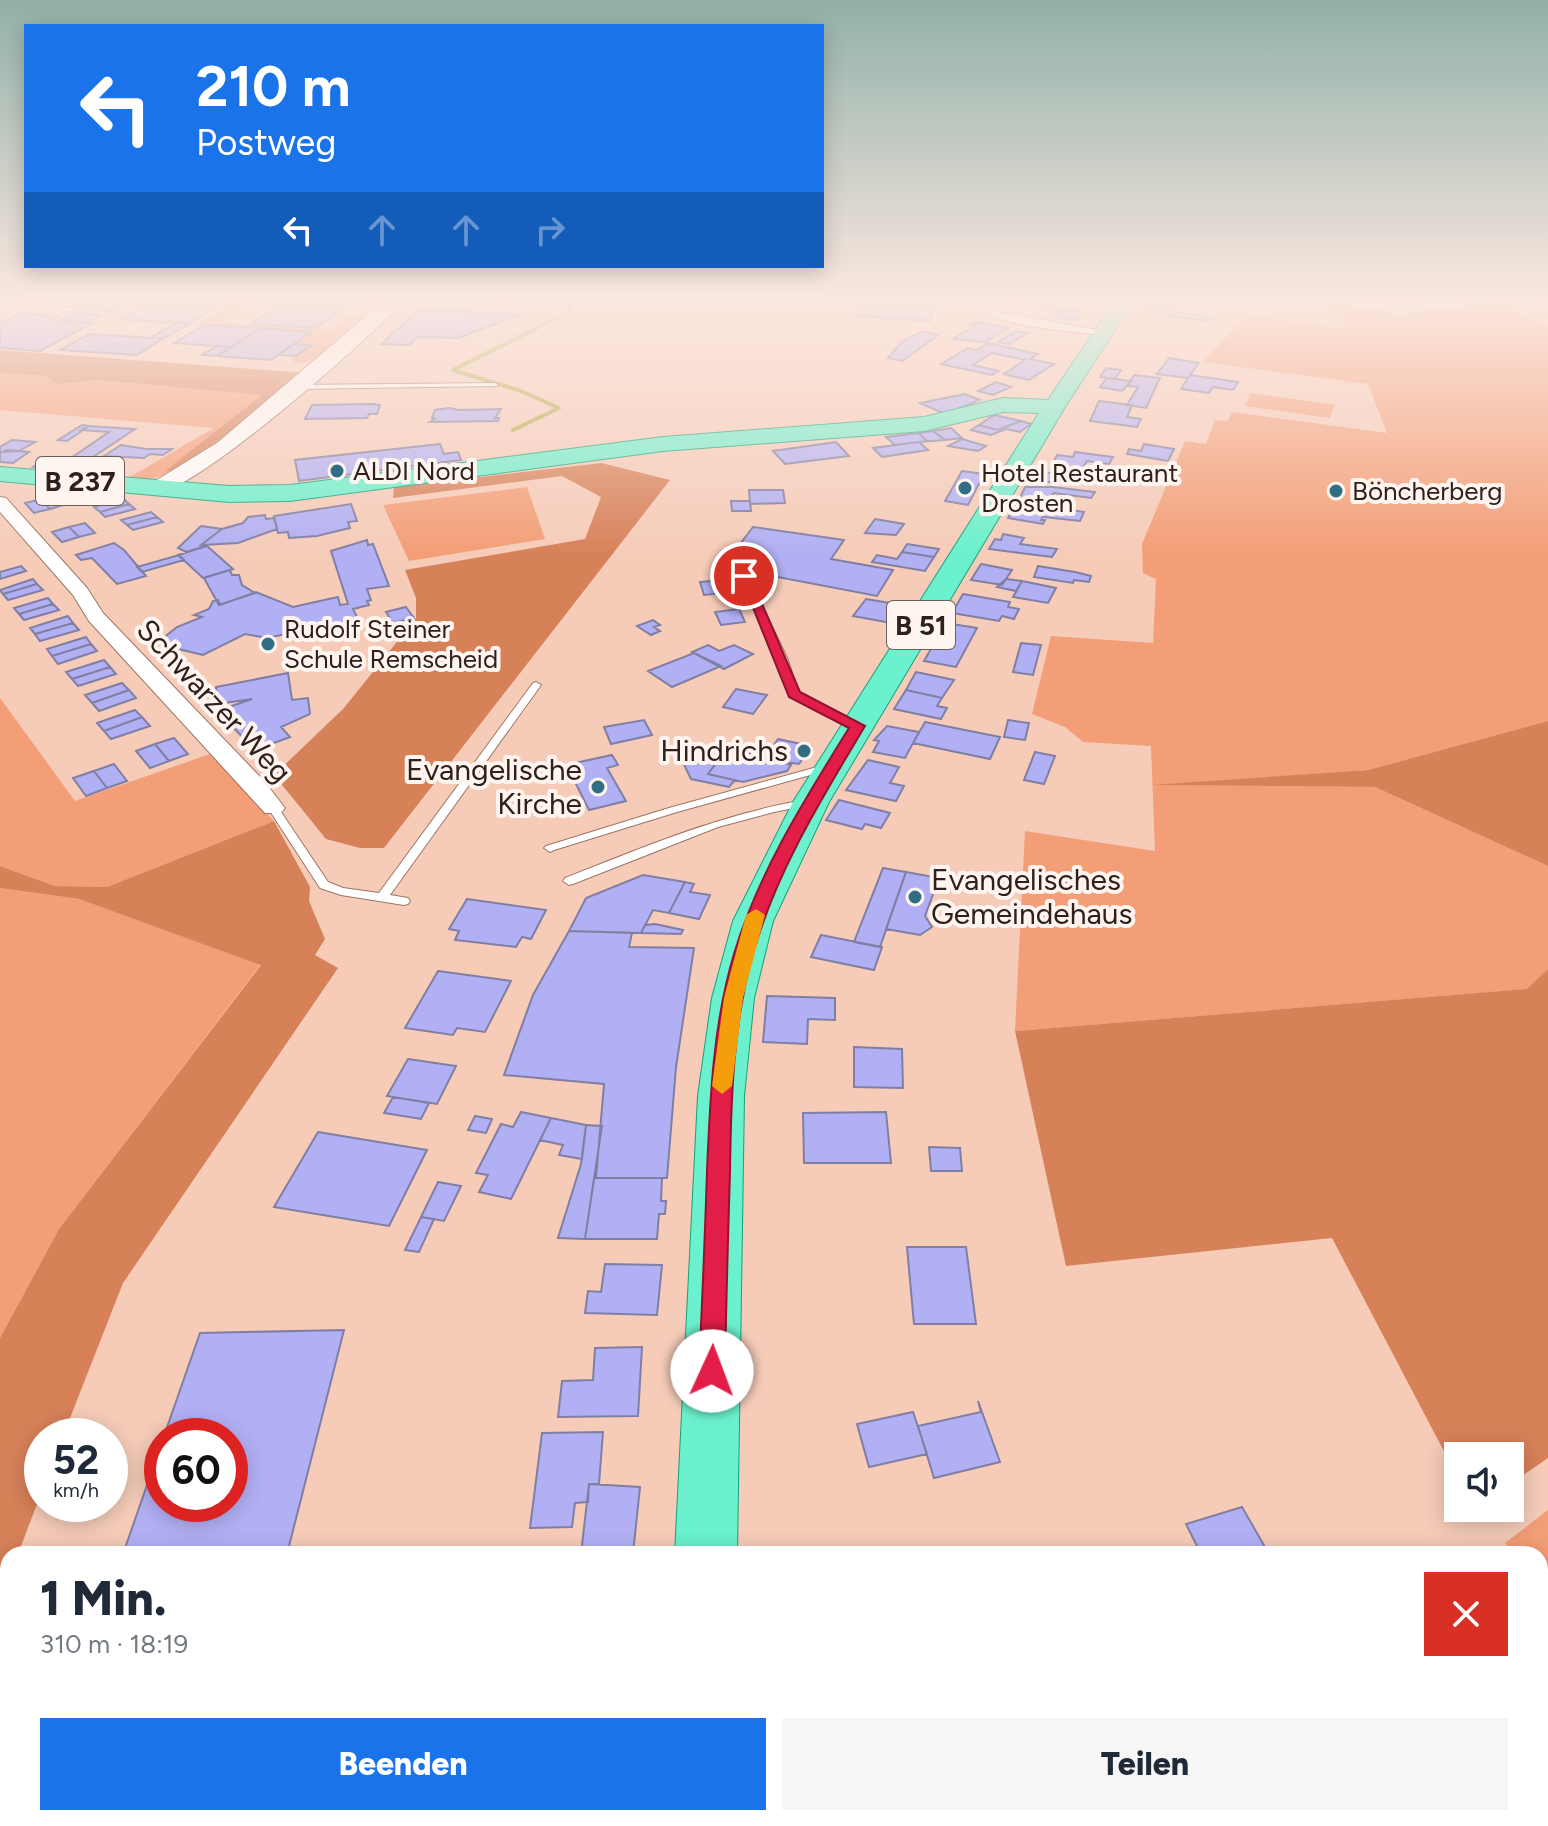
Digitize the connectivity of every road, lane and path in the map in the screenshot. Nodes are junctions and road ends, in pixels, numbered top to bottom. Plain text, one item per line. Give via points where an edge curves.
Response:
1 (298, 384) edge
2 (1069, 384) edge
3 (495, 385) dead end
4 (295, 387) junction
5 (1054, 407) junction
6 (225, 448) junction
7 (0, 474) edge
8 (160, 488) junction
9 (187, 491) junction
10 (0, 502) edge
11 (744, 576) dead end
12 (536, 685) dead end
13 (858, 726) junction
14 (823, 784) junction
15 (273, 808) joint
16 (550, 848) dead end
17 (569, 881) dead end
18 (382, 898) junction
19 (404, 901) dead end
20 (706, 1546) edge

1 - 4 main road
2 - 5 main road, B 51
3 - 4 lane
4 - 6 main road
5 - 9 main road, B 237 via 1003,405 924,424 663,444 314,491
5 - 13 main road, B 51
6 - 8 main road
6 - 9 main road
7 - 8 main road, B 237
8 - 9 main road, B 237
10 - 15 street, Schwarzer Weg via 96,617
11 - 13 lane via 794,694
12 - 18 lane
13 - 14 main road, B 51
14 - 16 lane via 673,810
14 - 17 lane
14 - 20 main road, B 51 via 753,921 726,1042
15 - 18 lane, Schwarzer Weg via 324,885
18 - 19 lane, Schwarzer Weg

